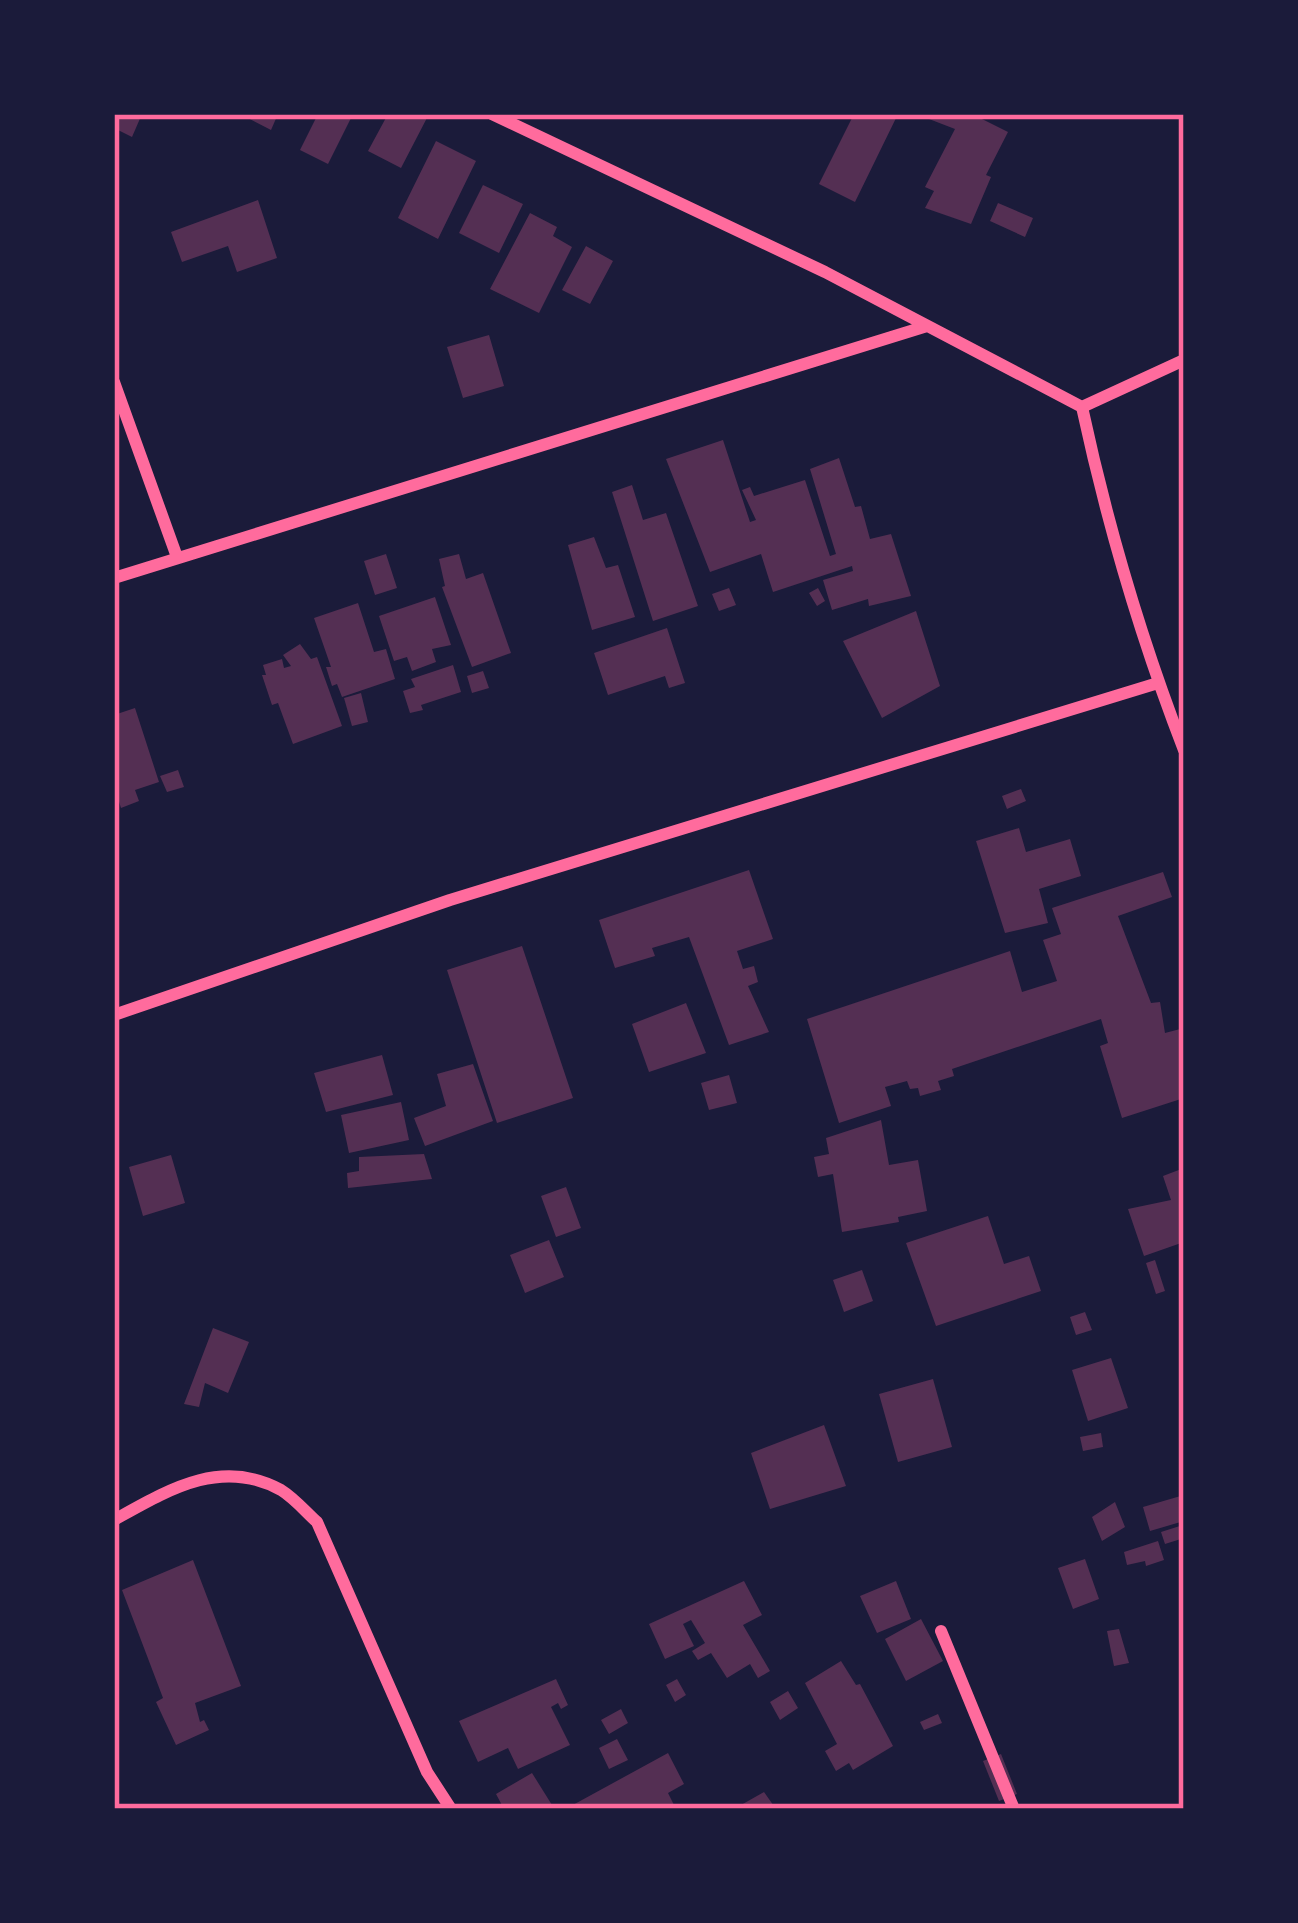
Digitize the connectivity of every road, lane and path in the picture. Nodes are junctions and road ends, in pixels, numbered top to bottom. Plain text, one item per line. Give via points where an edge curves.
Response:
1 (492, 114) edge
2 (927, 326) junction
3 (1184, 360) edge
4 (114, 382) edge
5 (1082, 406) junction
6 (177, 557) junction
7 (114, 578) edge
8 (1158, 683) junction
9 (1184, 750) edge
10 (114, 1015) edge
11 (114, 1520) edge
12 (940, 1631) dead end
13 (451, 1809) edge
14 (1014, 1809) edge

1 - 2 street
2 - 5 street
2 - 6 street
3 - 5 street
4 - 6 street
5 - 8 street
6 - 7 street
8 - 9 street
8 - 10 street via 450,900
11 - 13 street via 175,1486 236,1474 284,1491 317,1522 427,1772
12 - 14 street

